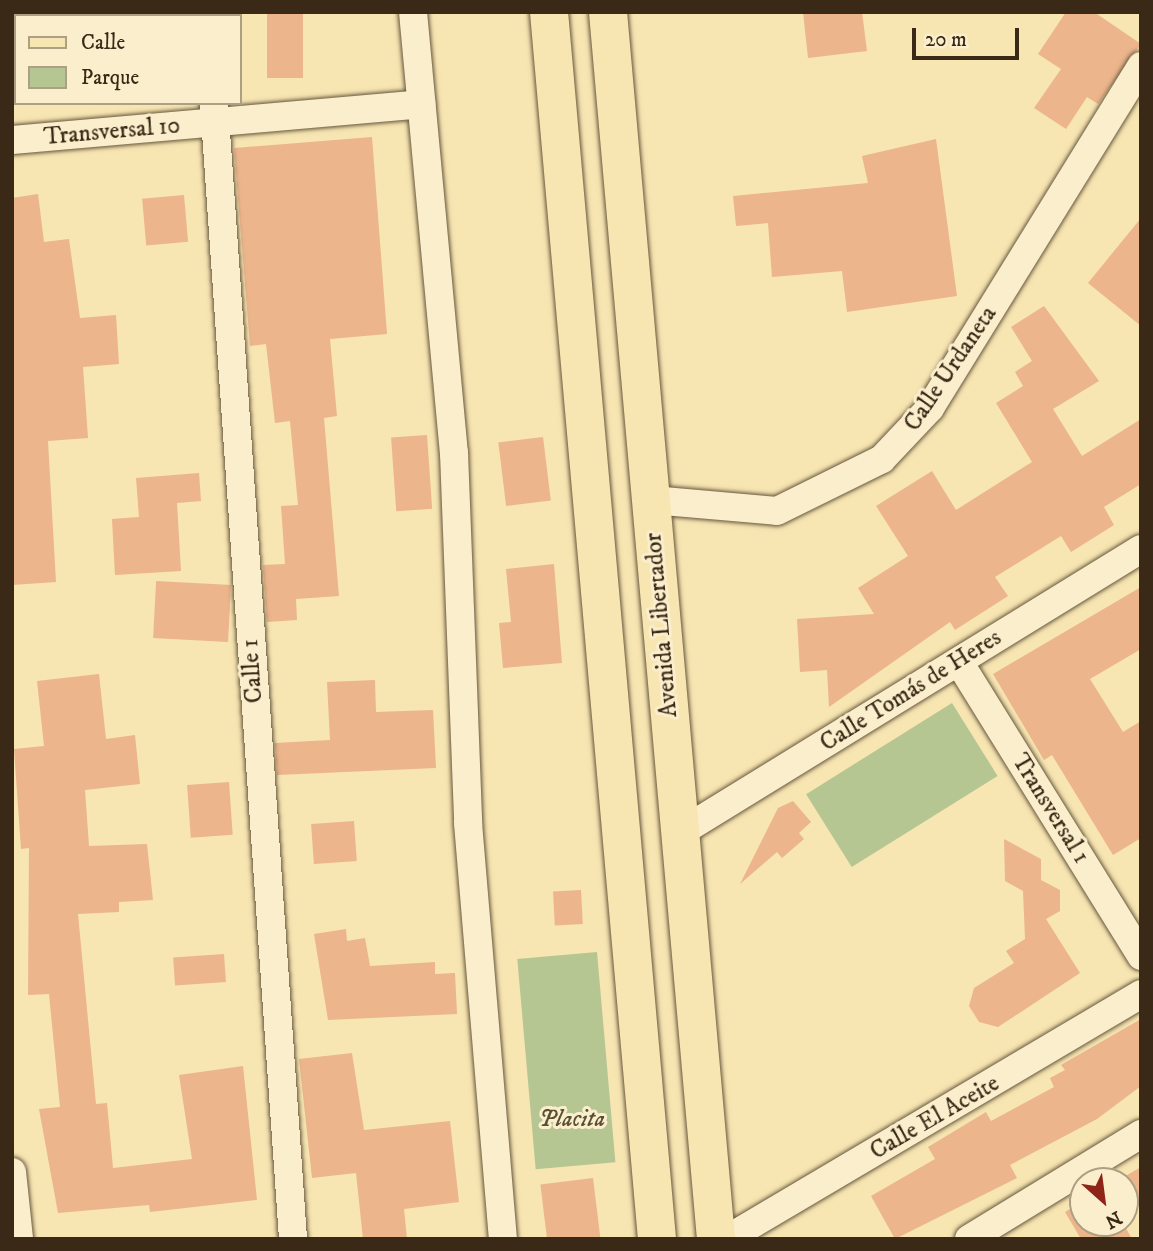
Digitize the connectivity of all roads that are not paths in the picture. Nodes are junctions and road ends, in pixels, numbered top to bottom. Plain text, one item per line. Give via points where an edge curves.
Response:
1 (413, 12) edge
2 (550, 12) edge
3 (608, 12) edge
4 (1141, 66) edge
5 (421, 104) junction
6 (215, 113) edge
7 (12, 140) edge
8 (652, 500) junction
9 (1141, 549) edge
10 (959, 662) junction
11 (681, 832) junction
12 (1141, 956) edge
13 (1141, 994) edge
14 (1141, 1133) edge
15 (12, 1172) edge
16 (19, 1239) edge
17 (293, 1239) edge
18 (503, 1239) edge
19 (657, 1239) edge
20 (716, 1239) edge
21 (727, 1239) edge
22 (969, 1239) edge

1 - 5 street
2 - 19 main road
3 - 8 main road, Avenida Libertador
4 - 8 street, Calle Urdaneta via 930,408 882,459 777,511
5 - 6 street, Transversal 10
5 - 18 street via 456,481 468,823
6 - 7 street, Transversal 10
6 - 17 street, Calle 1
8 - 11 main road, Avenida Libertador
9 - 10 street, Calle Tomás de Heres
10 - 11 street, Calle Tomás de Heres
10 - 12 street, Transversal 1
11 - 20 main road, Avenida Libertador
13 - 21 street, Calle El Aceite
14 - 22 street
15 - 16 street

